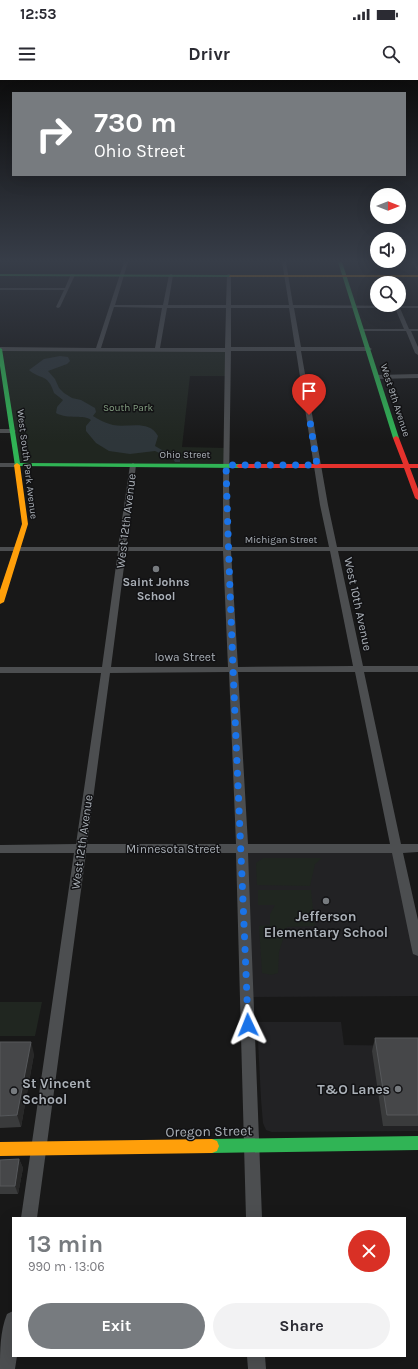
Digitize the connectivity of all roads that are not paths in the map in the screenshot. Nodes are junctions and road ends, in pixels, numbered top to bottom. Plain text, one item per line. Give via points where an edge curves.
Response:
1 (107, 322) edge
2 (162, 322) edge
3 (228, 322) edge
4 (294, 322) edge
5 (360, 322) edge
6 (404, 322) edge
7 (363, 330) junction
8 (408, 330) junction
9 (418, 330) edge
10 (0, 349) edge
11 (98, 349) junction
12 (227, 349) junction
13 (298, 349) junction
14 (369, 349) junction
15 (157, 350) junction
16 (418, 354) edge
17 (418, 376) edge
18 (377, 377) junction
19 (4, 399) edge
20 (0, 431) edge
21 (13, 431) junction
22 (0, 465) edge
23 (17, 465) junction
24 (134, 465) junction
25 (226, 465) junction
26 (317, 465) junction
27 (406, 466) junction
28 (418, 466) edge
29 (418, 498) edge
30 (0, 549) edge
31 (17, 549) junction
32 (123, 549) junction
33 (228, 549) junction
34 (334, 549) junction
35 (418, 549) edge
36 (0, 602) edge
37 (233, 669) junction
38 (359, 669) junction
39 (418, 669) edge
40 (0, 670) edge
41 (106, 670) junction
42 (397, 848) junction
43 (418, 848) edge
44 (0, 849) edge
45 (81, 849) junction
46 (242, 849) junction
47 (418, 950) edge
48 (418, 1143) edge
49 (252, 1144) junction
50 (0, 1149) edge
51 (39, 1149) junction
52 (29, 1217) edge
53 (254, 1217) edge
54 (12, 1327) edge
55 (256, 1357) edge
56 (6, 1369) edge
57 (257, 1369) edge

1 - 11 street
2 - 15 street
3 - 12 street
4 - 13 street, West 10th Avenue
5 - 7 main road, West 9th Avenue
6 - 8 street
7 - 8 street
7 - 14 main road, West 9th Avenue
8 - 9 street
8 - 16 street
10 - 11 street
10 - 19 main road, West South Park Avenue
11 - 15 street
12 - 13 street
12 - 15 street
12 - 25 street
13 - 14 street
13 - 26 street, West 10th Avenue
14 - 18 main road, West 9th Avenue
17 - 18 street
18 - 27 main road, West 9th Avenue
19 - 21 main road, West South Park Avenue
20 - 21 street
21 - 23 main road, West South Park Avenue
22 - 23 street, Ohio Street
23 - 24 main road, Ohio Street
23 - 31 main road, West South Park Avenue via 25,524
24 - 25 main road, Ohio Street
24 - 32 street, West 12th Avenue
25 - 26 main road, Ohio Street
25 - 33 street
26 - 27 main road, Ohio Street
26 - 34 street, West 10th Avenue
27 - 28 main road, Ohio Street
27 - 29 main road, West 9th Avenue
30 - 31 street, Michigan Street
31 - 32 street, Michigan Street
31 - 36 main road, West South Park Avenue
32 - 33 street, Michigan Street
32 - 41 street, West 12th Avenue
33 - 34 street, Michigan Street
33 - 37 street
34 - 35 street, Michigan Street
34 - 38 street, West 10th Avenue
37 - 38 street, Iowa Street
37 - 41 street, Iowa Street
37 - 46 street
38 - 39 street, Iowa Street
38 - 42 street, West 10th Avenue
40 - 41 street, Iowa Street
41 - 45 street, West 12th Avenue
42 - 43 street, Minnesota Street
42 - 46 street, Minnesota Street
42 - 47 street, West 10th Avenue
44 - 45 street, Minnesota Street
45 - 46 street, Minnesota Street
45 - 51 street, West 12th Avenue
46 - 49 street
48 - 49 main road, Oregon Street
49 - 51 main road, Oregon Street
49 - 53 street
50 - 51 main road, Oregon Street
51 - 52 street, West 12th Avenue
54 - 56 street
55 - 57 street

